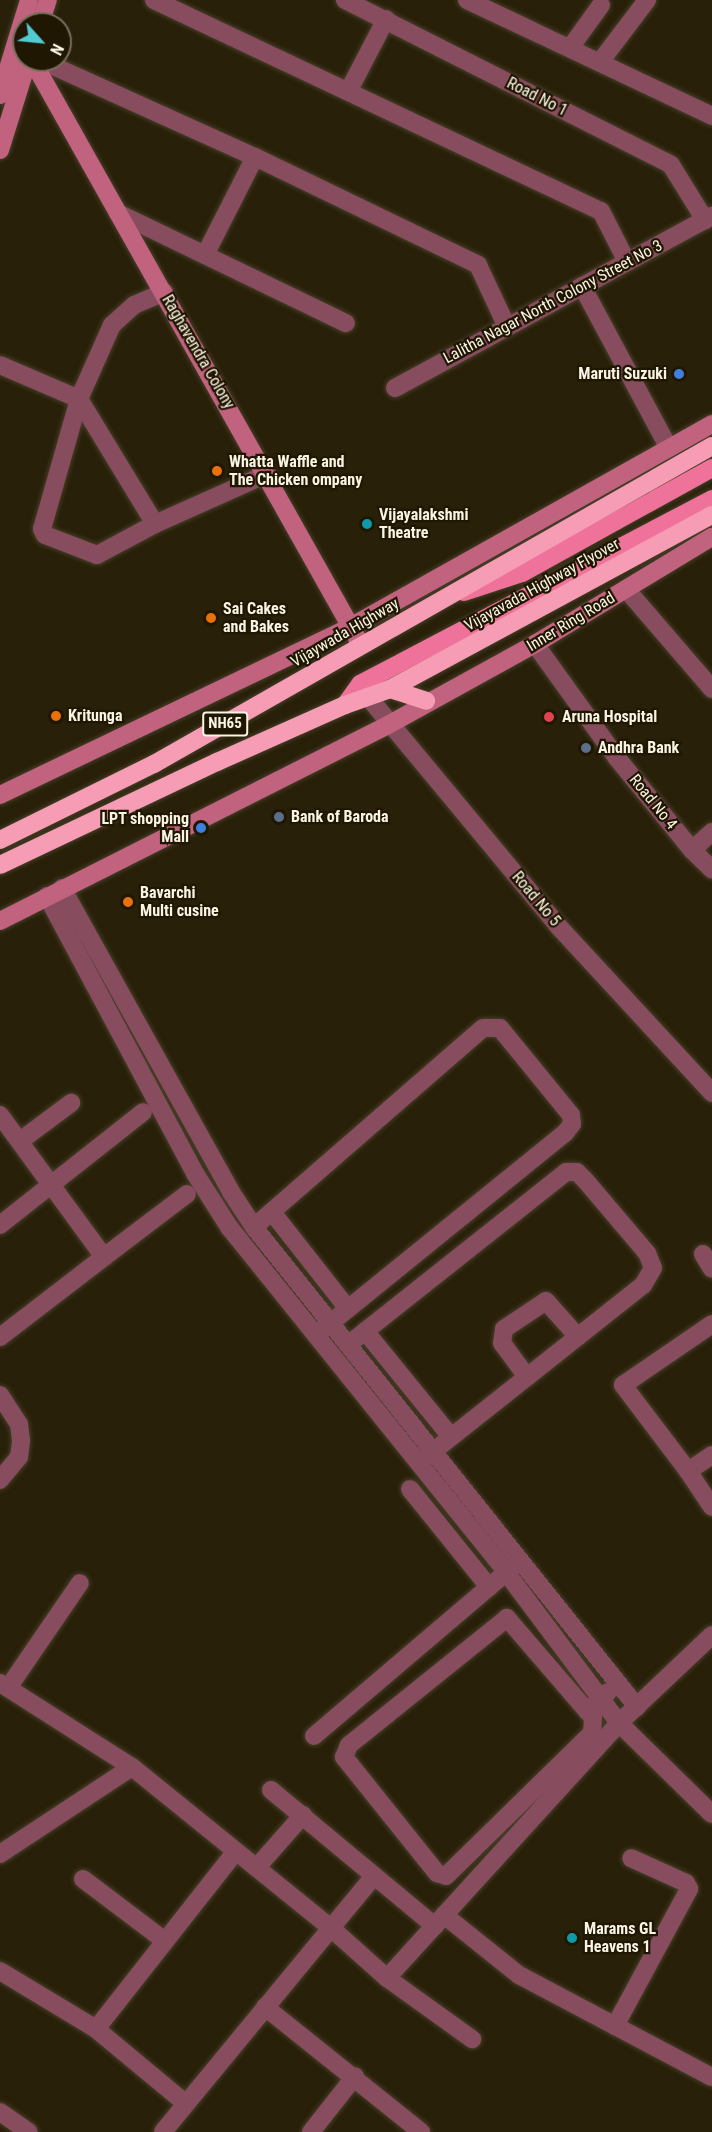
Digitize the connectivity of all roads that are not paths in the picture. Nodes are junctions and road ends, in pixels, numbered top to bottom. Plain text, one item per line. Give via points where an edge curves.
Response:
1 (29, 0) edge
2 (154, 0) edge
3 (345, 0) edge
4 (467, 0) edge
5 (647, 0) edge
6 (601, 4) dead end
7 (386, 19) junction
8 (570, 48) junction
9 (600, 62) junction
10 (26, 72) edge
11 (37, 72) edge
12 (67, 72) edge
13 (349, 90) junction
14 (0, 95) edge
15 (712, 116) edge
16 (0, 150) edge
17 (255, 157) junction
18 (118, 213) junction
19 (708, 218) edge
20 (205, 255) junction
21 (627, 262) junction
22 (582, 286) junction
23 (164, 292) junction
24 (346, 323) dead end
25 (507, 327) junction
26 (0, 365) edge
27 (395, 388) dead end
28 (79, 399) junction
29 (712, 424) edge
30 (712, 446) edge
31 (669, 448) junction
32 (712, 468) edge
33 (267, 474) junction
34 (712, 500) edge
35 (712, 515) edge
36 (155, 524) junction
37 (712, 537) edge
38 (626, 589) junction
39 (445, 597) junction
40 (352, 626) junction
41 (535, 644) junction
42 (361, 645) junction
43 (390, 689) junction
44 (712, 689) edge
45 (369, 698) junction
46 (426, 701) junction
47 (345, 705) junction
48 (388, 725) junction
49 (0, 795) edge
50 (712, 832) edge
51 (0, 840) edge
52 (692, 850) junction
53 (0, 865) edge
54 (712, 869) edge
55 (54, 892) junction
56 (0, 921) edge
57 (712, 1093) edge
58 (71, 1103) dead end
59 (143, 1112) dead end
60 (0, 1114) edge
61 (20, 1141) junction
62 (51, 1183) junction
63 (187, 1194) dead end
64 (234, 1197) junction
65 (217, 1208) junction
66 (272, 1212) junction
67 (0, 1225) edge
68 (254, 1227) junction
69 (104, 1257) junction
70 (348, 1308) junction
71 (712, 1324) edge
72 (323, 1329) junction
73 (366, 1331) junction
74 (0, 1337) edge
75 (578, 1337) junction
76 (349, 1344) junction
77 (527, 1377) junction
78 (0, 1395) edge
79 (451, 1437) junction
80 (434, 1451) junction
81 (712, 1455) edge
82 (419, 1463) junction
83 (688, 1471) junction
84 (0, 1480) edge
85 (410, 1489) dead end
86 (712, 1507) edge
87 (513, 1566) junction
88 (80, 1583) dead end
89 (489, 1587) junction
90 (708, 1646) edge
91 (587, 1681) junction
92 (619, 1683) junction
93 (4, 1685) edge
94 (573, 1693) junction
95 (594, 1705) junction
96 (637, 1707) junction
97 (619, 1723) junction
98 (314, 1736) dead end
99 (132, 1767) junction
100 (271, 1790) dead end
101 (712, 1814) edge
102 (303, 1815) junction
103 (236, 1851) junction
104 (1, 1853) edge
105 (631, 1858) dead end
106 (258, 1866) junction
107 (374, 1876) junction
108 (83, 1879) dead end
109 (439, 1920) junction
110 (331, 1928) junction
111 (165, 1941) junction
112 (0, 1971) edge
113 (387, 1977) junction
114 (265, 2007) junction
115 (615, 2026) junction
116 (96, 2029) junction
117 (472, 2039) dead end
118 (355, 2076) junction
119 (712, 2077) edge
120 (185, 2103) junction
121 (0, 2112) edge
122 (29, 2132) edge
123 (163, 2132) edge
124 (311, 2132) edge
125 (421, 2132) edge

1 - 14 street
2 - 13 street
3 - 7 street, Road No 1
4 - 8 street
5 - 9 street
6 - 8 street
7 - 13 street
7 - 19 street, Road No 1 via 671,165
8 - 9 street
9 - 15 street
10 - 16 street
11 - 18 street, Raghavendra Colony
12 - 17 street
13 - 21 street via 601,212
17 - 20 street
17 - 25 street via 478,266
18 - 20 street
18 - 23 street, Raghavendra Colony
19 - 21 street, Lalitha Nagar North Colony Street No 3
20 - 24 street
21 - 22 street, Lalitha Nagar North Colony Street No 3
22 - 25 street, Lalitha Nagar North Colony Street No 3
22 - 31 street
23 - 28 street via 134,305 112,325
23 - 33 street, Raghavendra Colony
25 - 27 street, Lalitha Nagar North Colony Street No 3
26 - 28 street
28 - 36 street
28 - 36 street via 42,529 45,535 97,555
29 - 31 street
30 - 39 highway, NH65
31 - 40 street
32 - 39 main road, Vijaywada Highway via 522,573
33 - 36 street
33 - 40 street, Raghavendra Colony
34 - 47 main road via 360,684
35 - 43 highway, Vijayavada Highway Flyover / NH65
37 - 38 street, Inner Ring Road
38 - 41 street, Inner Ring Road
38 - 44 street
39 - 42 highway, Vijaywada Highway / NH65
40 - 42 street, Raghavendra Colony
40 - 49 street
41 - 46 street, Inner Ring Road
41 - 52 street, Road No 4 via 617,758
42 - 51 highway, Vijaywada Highway / NH65 via 154,764
43 - 45 highway, NH65
43 - 46 highway
45 - 47 highway, NH65
45 - 48 street, Road No 5
46 - 48 street, Inner Ring Road
47 - 53 highway, NH65
48 - 55 street, Inner Ring Road
48 - 57 street, Road No 5 via 559,927
50 - 52 street
52 - 54 street, Road No 4
55 - 56 street, Inner Ring Road
55 - 64 street
55 - 65 street
58 - 61 street
59 - 62 street
60 - 61 street
61 - 62 street
62 - 67 street
62 - 69 street
63 - 69 street
64 - 65 street
64 - 68 street
65 - 72 street
66 - 68 street
66 - 70 street
66 - 70 street via 483,1028 500,1028 572,1115 566,1133
68 - 72 street
69 - 74 street
70 - 72 street
71 - 83 street via 622,1384
72 - 76 street
72 - 82 street
73 - 75 street via 566,1172 577,1172 647,1253 653,1268 643,1285
73 - 76 street
73 - 79 street
75 - 77 street
75 - 77 street via 546,1301 504,1329 502,1343
76 - 80 street
77 - 79 street
78 - 84 street via 19,1424 21,1441 19,1457
79 - 80 street
80 - 82 street
80 - 87 street
81 - 83 street
82 - 87 street
83 - 86 street
85 - 89 street
87 - 89 street
87 - 91 street
87 - 92 street
88 - 93 street
89 - 98 street
90 - 96 street
91 - 94 street
91 - 95 street
92 - 95 street
92 - 96 street
93 - 99 street
94 - 95 street
94 - 95 street via 507,1618 349,1745 344,1757 437,1873 446,1876 592,1732
95 - 97 street
96 - 97 street
97 - 101 street
97 - 109 street
99 - 103 street
99 - 104 street
100 - 102 street
102 - 106 street
102 - 107 street
103 - 106 street
103 - 111 street
105 - 115 street via 686,1883 689,1889
106 - 110 street
107 - 109 street
107 - 110 street
108 - 111 street
109 - 113 street
109 - 115 street via 519,1975
110 - 113 street
110 - 114 street
111 - 116 street
112 - 116 street
113 - 117 street
114 - 118 street
114 - 120 street
115 - 119 street
116 - 120 street
118 - 124 street
118 - 125 street
120 - 123 street
121 - 122 street

